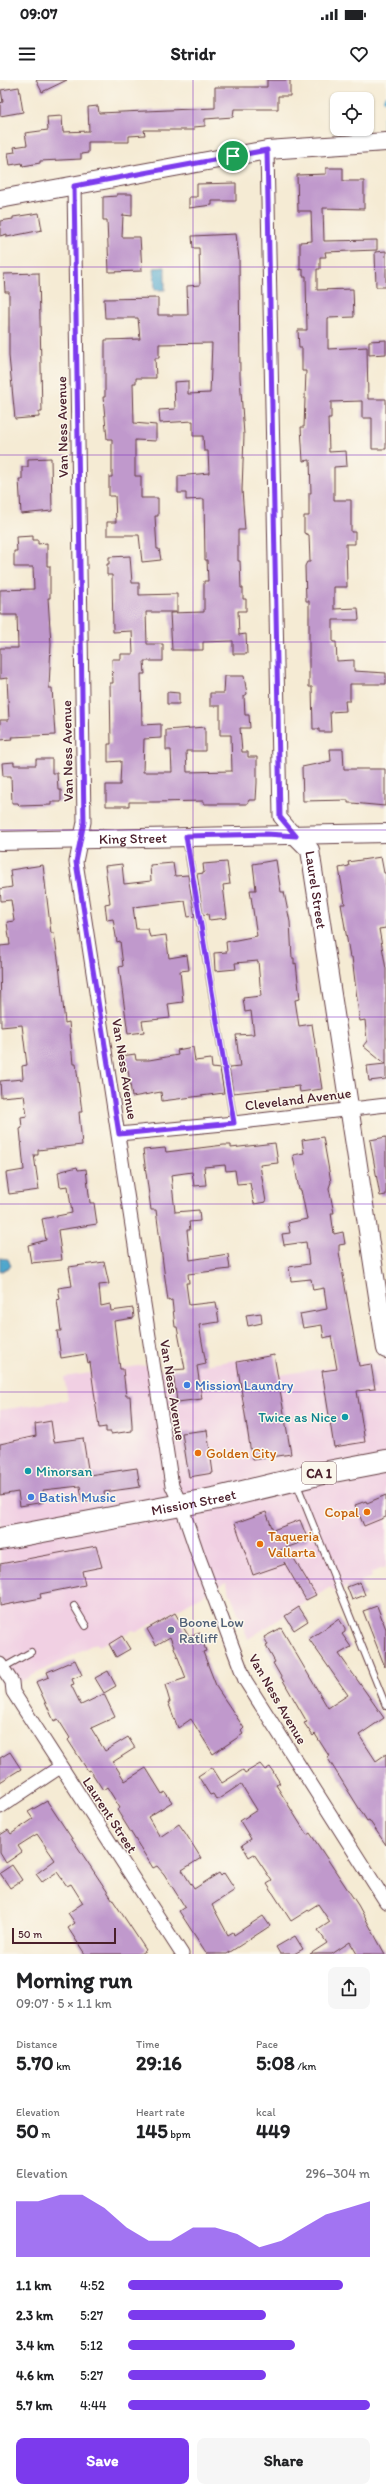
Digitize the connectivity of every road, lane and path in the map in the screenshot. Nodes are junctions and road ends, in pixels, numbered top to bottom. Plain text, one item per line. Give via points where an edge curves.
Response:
1 (386, 142) edge
2 (267, 150) junction
3 (74, 186) junction
4 (0, 198) edge
5 (386, 833) edge
6 (186, 836) junction
7 (296, 836) junction
8 (80, 839) junction
9 (0, 841) edge
10 (386, 1105) edge
11 (350, 1109) junction
12 (234, 1123) junction
13 (119, 1134) junction
14 (386, 1349) edge
15 (386, 1460) edge
16 (294, 1479) junction
17 (182, 1505) junction
18 (0, 1539) edge
19 (74, 1606) dead end
20 (86, 1626) dead end
21 (30, 1652) dead end
22 (5, 1667) edge
23 (386, 1706) edge
24 (60, 1767) junction
25 (0, 1807) edge
26 (386, 1902) edge
27 (182, 1954) edge

1 - 2 street
2 - 3 street
2 - 7 street, Laurel Street via 280,817
3 - 4 street
3 - 8 street, Van Ness Avenue via 84,822
5 - 7 street, King Street
6 - 7 street, King Street
6 - 8 street, King Street
6 - 12 lane
7 - 11 street, Laurel Street via 310,850
8 - 9 street, King Street
8 - 13 street, Van Ness Avenue via 76,862
10 - 11 street, Cleveland Avenue
11 - 12 street, Cleveland Avenue
11 - 14 street, Laurel Street
12 - 13 street, Cleveland Avenue
13 - 17 street, Van Ness Avenue via 172,1486
15 - 16 highway, Mission Street / CA 1
16 - 17 highway, Mission Street / CA 1
16 - 23 lane
17 - 18 highway, Mission Street / CA 1
17 - 26 street, Van Ness Avenue via 245,1680
19 - 20 lane
21 - 22 lane
22 - 24 street, Laurent Street via 12,1682 13,1692
24 - 25 street
24 - 27 street, Laurent Street

